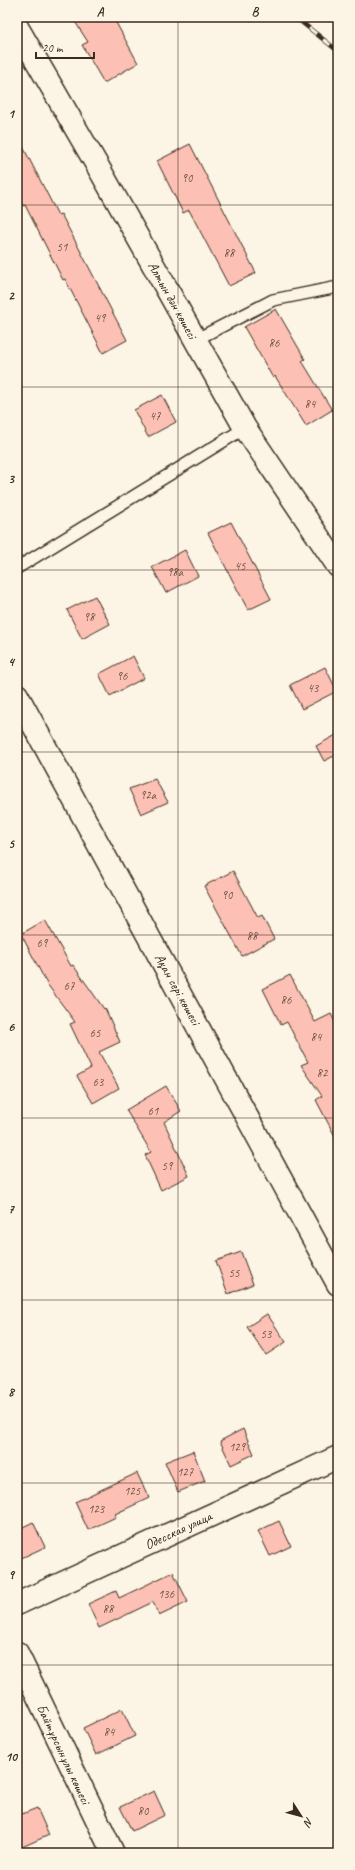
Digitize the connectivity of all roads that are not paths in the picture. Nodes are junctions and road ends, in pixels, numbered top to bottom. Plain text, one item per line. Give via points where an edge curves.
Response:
1 (17, 27) edge
2 (338, 287) edge
3 (195, 340) junction
4 (245, 428) junction
5 (338, 566) edge
6 (17, 568) edge
7 (17, 694) edge
8 (338, 1284) edge
9 (338, 1457) edge
10 (17, 1604) edge
11 (17, 1654) edge
12 (113, 1853) edge

1 - 3 street, Алтын дән көшесі
2 - 3 lane via 273,300
3 - 4 street, Алтын дән көшесі
4 - 5 street, Алтын дән көшесі
4 - 6 lane
7 - 8 street, Ақан сері көшесі
9 - 10 street, Одесская улица
11 - 12 street, Байтұрсынұлы көшесі

